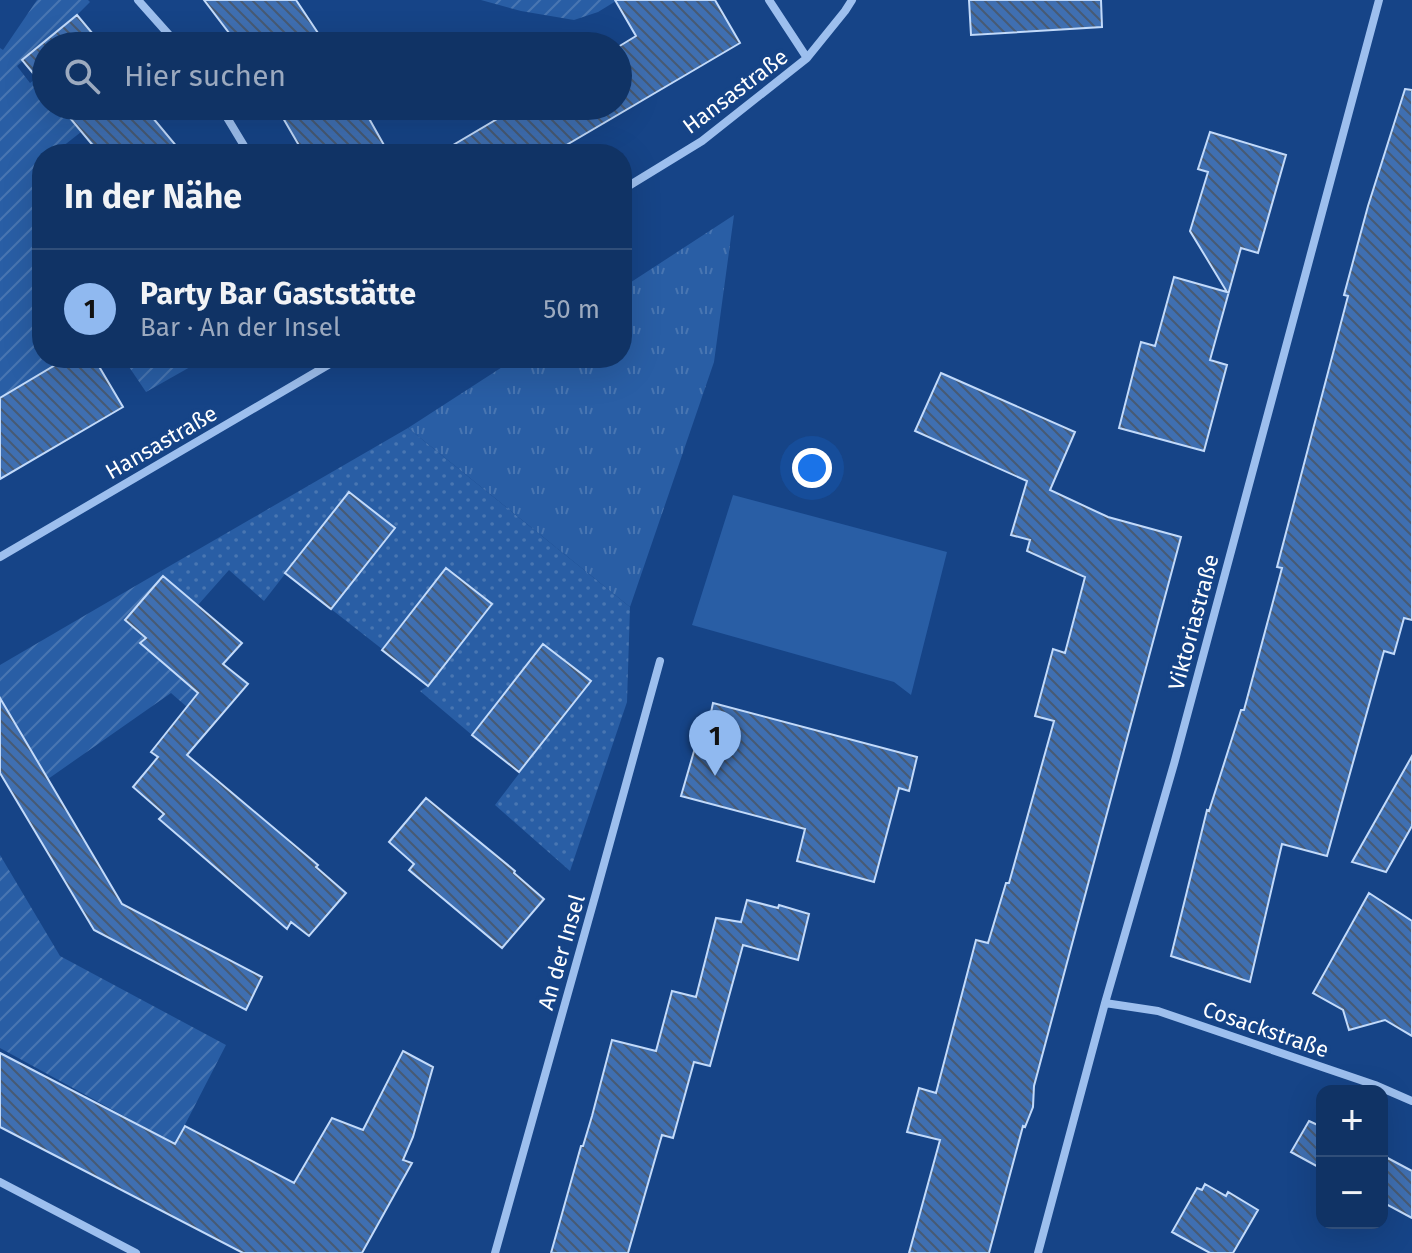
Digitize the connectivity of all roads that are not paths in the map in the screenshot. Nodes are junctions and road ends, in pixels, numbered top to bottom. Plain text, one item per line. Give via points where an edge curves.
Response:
1 (138, 0) edge
2 (769, 0) edge
3 (852, 0) edge
4 (1379, 0) edge
5 (167, 32) edge
6 (807, 58) junction
7 (228, 120) edge
8 (243, 144) edge
9 (632, 184) edge
10 (323, 368) edge
11 (0, 557) edge
12 (660, 661) dead end
13 (1105, 1003) junction
14 (1412, 1101) edge
15 (0, 1182) edge
16 (136, 1253) edge
17 (495, 1253) edge
18 (1038, 1253) edge

1 - 5 street
2 - 6 street
3 - 6 street, Hansastraße
4 - 13 street, Viktoriastraße
6 - 9 street, Hansastraße via 702,141
7 - 8 street
10 - 11 street, Hansastraße
12 - 17 street, An der Insel
13 - 14 street, Cosackstraße via 1158,1011
13 - 18 street, Viktoriastraße
15 - 16 street

